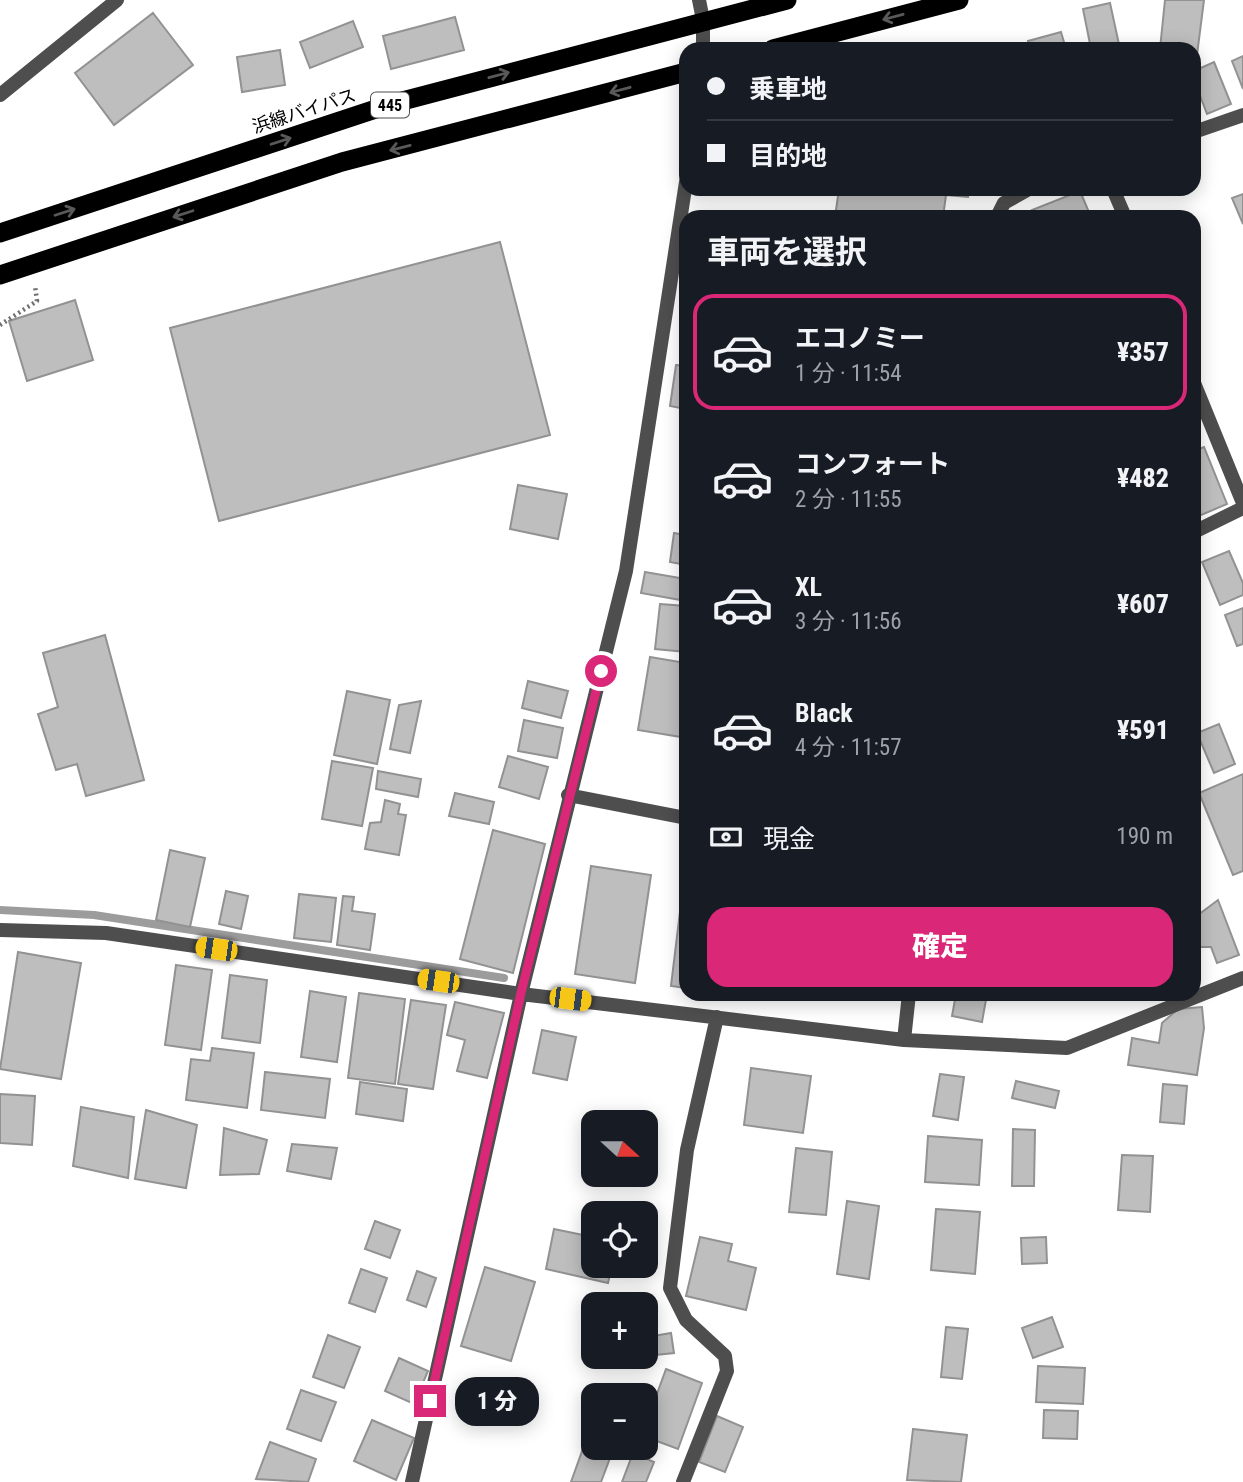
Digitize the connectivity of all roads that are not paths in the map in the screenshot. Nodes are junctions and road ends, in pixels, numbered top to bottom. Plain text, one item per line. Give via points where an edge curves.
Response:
1 (117, 0) edge
2 (699, 0) edge
3 (787, 0) edge
4 (959, 0) edge
5 (703, 20) junction
6 (703, 42) edge
7 (800, 42) edge
8 (679, 74) edge
9 (0, 95) edge
10 (1243, 115) edge
11 (1201, 130) edge
12 (1016, 196) edge
13 (1000, 210) edge
14 (0, 233) edge
15 (679, 265) edge
16 (0, 275) edge
17 (1201, 400) edge
18 (1243, 505) edge
19 (1201, 528) edge
20 (568, 795) junction
21 (679, 817) edge
22 (0, 930) edge
23 (1243, 978) edge
24 (1201, 991) edge
25 (521, 993) junction
26 (908, 1001) edge
27 (1173, 1001) edge
28 (717, 1017) junction
29 (904, 1040) junction
30 (412, 1482) edge
31 (683, 1482) edge

1 - 9 street
2 - 5 street
3 - 5 highway, 浜線バイパス / 445
4 -> 7 highway
5 - 6 street
14 -> 5 highway, 浜線バイパス / 445 via 391,104
8 -> 16 highway via 342,162
10 - 11 street
12 - 13 street
15 - 20 street via 626,571
17 - 18 street
18 - 19 street
20 - 21 street
20 - 25 street
22 - 25 street via 106,933
23 - 24 street
25 - 28 street
25 - 30 street
26 - 29 street
27 - 29 street via 1067,1048
28 - 29 street
28 - 31 street via 687,1150 670,1288 685,1320 725,1356 727,1371

